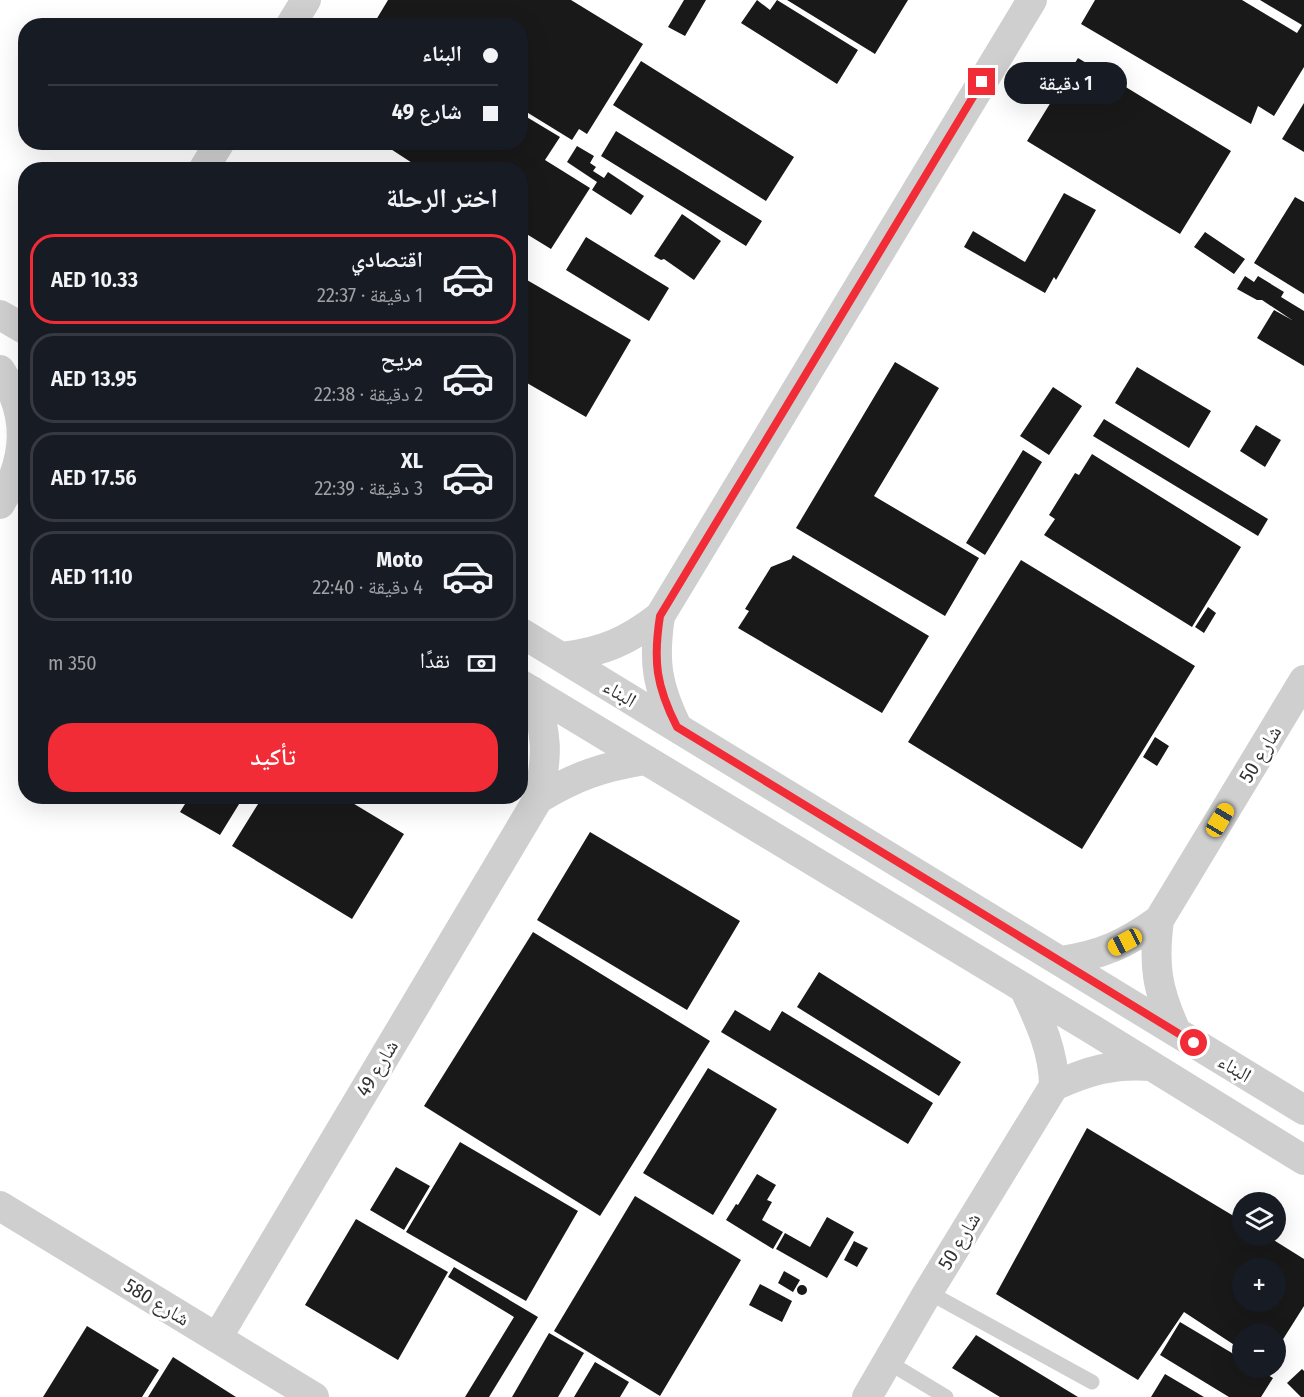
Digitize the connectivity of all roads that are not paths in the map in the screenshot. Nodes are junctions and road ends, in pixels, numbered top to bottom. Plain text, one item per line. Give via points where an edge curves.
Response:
1 (306, 0) edge
2 (1032, 0) edge
3 (295, 18) edge
4 (0, 315) edge
5 (18, 325) edge
6 (0, 368) edge
7 (18, 378) edge
8 (18, 407) edge
9 (18, 466) edge
10 (12, 487) edge
11 (660, 616) junction
12 (528, 637) edge
13 (562, 657) junction
14 (1304, 680) edge
15 (528, 688) edge
16 (528, 691) edge
17 (677, 727) junction
18 (645, 760) junction
19 (538, 799) junction
20 (1159, 920) junction
21 (1061, 961) junction
22 (1024, 988) junction
23 (1176, 1031) junction
24 (1151, 1066) junction
25 (1054, 1086) junction
26 (1304, 1110) edge
27 (1304, 1160) edge
28 (0, 1206) edge
29 (928, 1292) junction
30 (217, 1338) junction
31 (888, 1362) junction
32 (1092, 1382) dead end
33 (314, 1397) edge
34 (867, 1397) edge
35 (946, 1397) edge

1 - 3 street
2 - 11 street
4 - 5 street
6 - 7 street
6 - 8 street
9 - 10 street
11 - 13 street via 615,645
11 - 17 street via 657,674
12 - 13 street, البناء
13 - 17 street, البناء
14 - 20 street, شارع 50
15 - 18 street
16 - 19 street, شارع 49 via 542,717 546,744
17 - 21 street, البناء
18 - 19 street, شارع 49 via 589,772
18 - 22 street
19 - 30 street, شارع 49
20 - 21 street, شارع 50 via 1113,949
20 - 23 street, شارع 50 via 1155,948 1157,977
21 - 23 street, البناء
22 - 24 street
22 - 25 street via 1051,1055
23 - 26 street, البناء
24 - 25 street via 1110,1066
24 - 27 street
25 - 29 street, شارع 50
28 - 30 street, شارع 580
29 - 31 street, شارع 50
29 - 32 lane
30 - 33 street, شارع 580
31 - 34 street, شارع 50
31 - 35 lane

